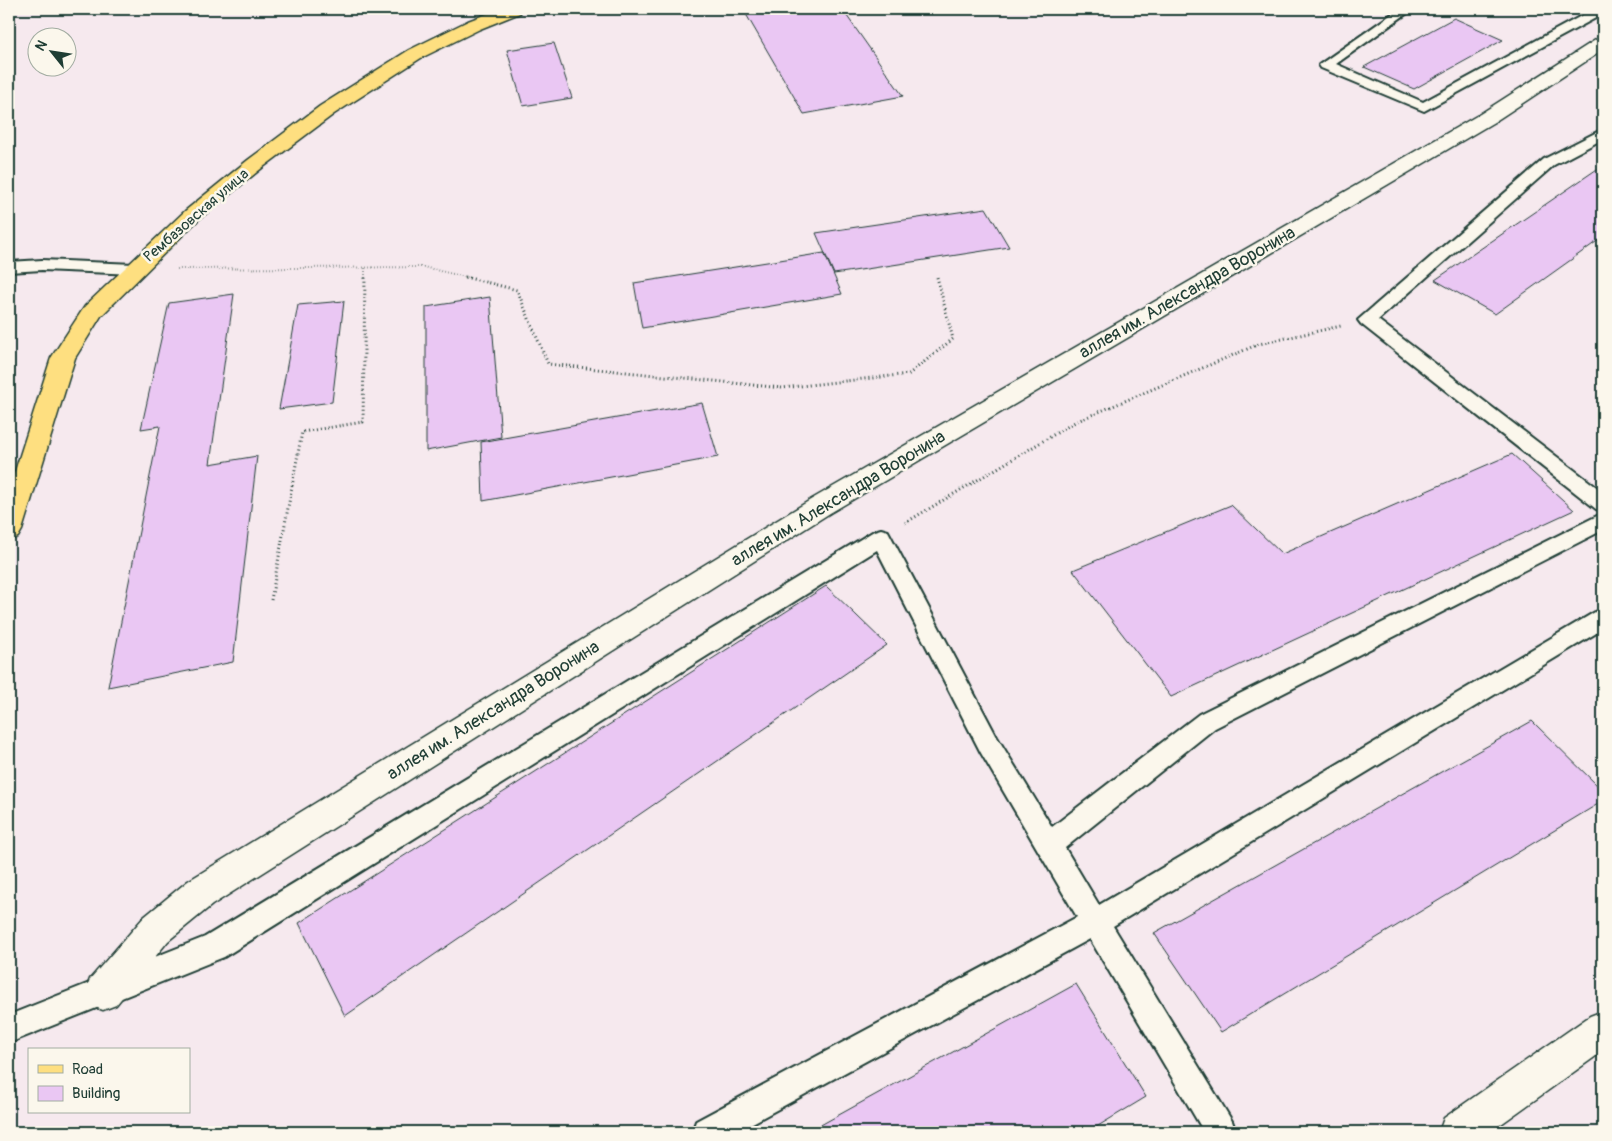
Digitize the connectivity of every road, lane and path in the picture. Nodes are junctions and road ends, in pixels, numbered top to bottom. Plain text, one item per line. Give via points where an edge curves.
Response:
1 (511, 9) edge
2 (1407, 9) edge
3 (1603, 9) edge
4 (1603, 43) edge
5 (1603, 133) edge
6 (9, 267) edge
7 (365, 268) junction
8 (134, 269) junction
9 (937, 277) dead end
10 (1367, 320) junction
11 (1603, 503) edge
12 (1603, 521) edge
13 (9, 530) edge
14 (881, 537) junction
15 (271, 600) dead end
16 (1603, 618) edge
17 (1049, 845) junction
18 (1095, 922) junction
19 (102, 992) junction
20 (9, 1029) edge
21 (1603, 1029) edge
22 (707, 1132) edge
23 (1221, 1132) edge
24 (1458, 1132) edge

1 - 8 main road, Рембазовская улица via 415,54 328,110 192,215
2 - 3 lane via 1326,65 1424,107
4 - 19 street, аллея им. Александра Воронина via 1487,118 821,506 200,893 156,929
5 - 10 lane via 1549,162
6 - 8 lane via 42,265
7 - 8 path
7 - 9 path via 423,267 516,290 548,364 782,388 909,374 953,339
7 - 15 path via 362,422 302,432
8 - 13 main road, Рембазовская улица via 94,311 63,358
10 - 11 lane
10 - 14 path via 1259,344 1075,422
12 - 17 lane via 1207,721
14 - 17 lane via 989,745
14 - 19 lane via 214,947
16 - 18 lane
17 - 18 lane
18 - 22 lane
18 - 23 lane
19 - 20 lane
21 - 24 street

